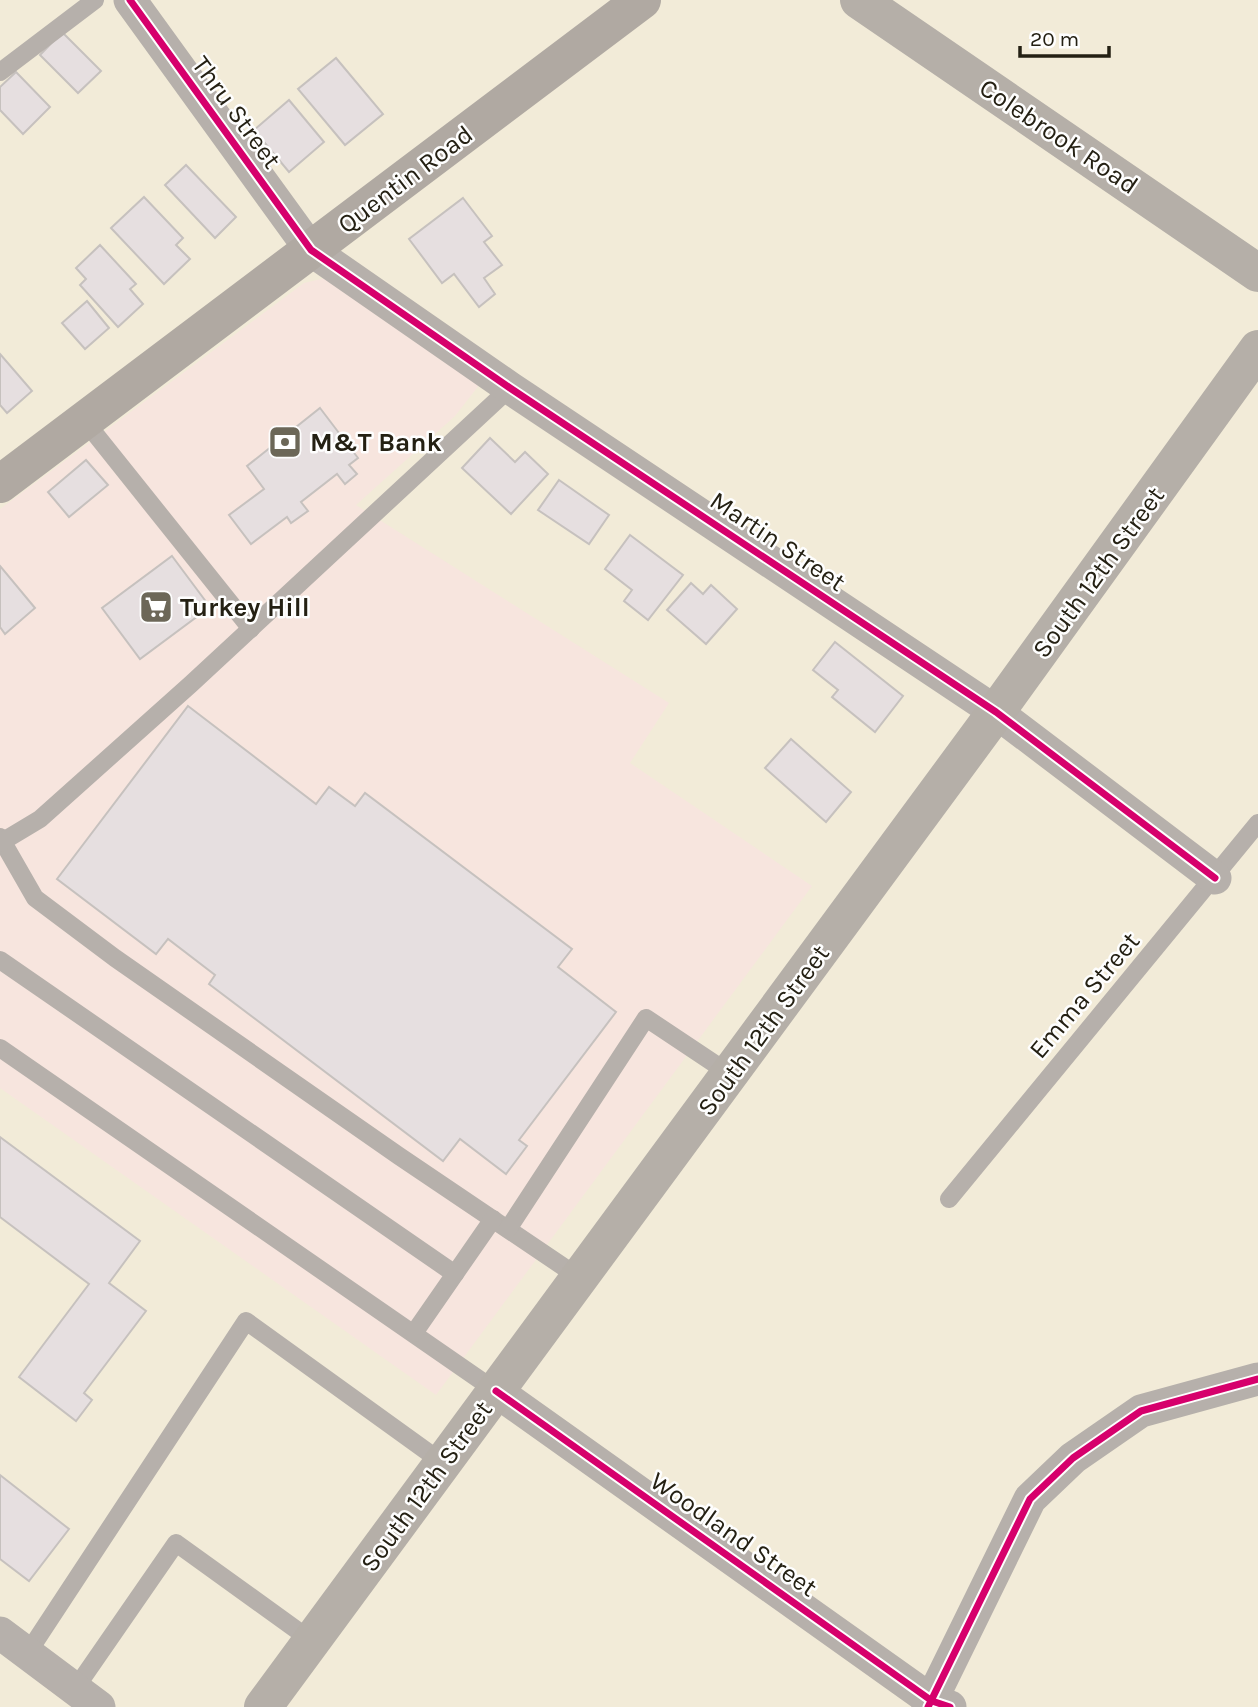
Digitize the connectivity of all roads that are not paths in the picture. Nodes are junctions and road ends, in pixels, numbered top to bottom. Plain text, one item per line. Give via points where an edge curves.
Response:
1 (95, 0) edge
2 (130, 0) edge
3 (642, 0) edge
4 (859, 0) edge
5 (0, 72) edge
6 (311, 250) junction
7 (1258, 272) edge
8 (1258, 349) edge
9 (510, 388) junction
10 (84, 421) junction
11 (0, 484) edge
12 (251, 629) junction
13 (996, 712) junction
14 (1258, 823) edge
15 (1, 841) edge
16 (1215, 878) junction
17 (0, 960) edge
18 (0, 1048) edge
19 (730, 1074) junction
20 (949, 1199) dead end
21 (500, 1224) junction
22 (456, 1273) junction
23 (580, 1278) junction
24 (414, 1333) junction
25 (1258, 1379) edge
26 (496, 1391) junction
27 (443, 1463) junction
28 (0, 1633) edge
29 (312, 1641) junction
30 (27, 1654) junction
31 (87, 1698) edge
32 (937, 1705) edge
33 (263, 1707) edge

1 - 5 lane
2 - 6 street, Thru Street
3 - 6 highway, Quentin Road
4 - 7 main road, Colebrook Road
6 - 9 street, Martin Street
6 - 10 highway, Quentin Road
8 - 13 main road, South 12th Street
9 - 12 lane
9 - 13 street, Martin Street
10 - 11 highway, Quentin Road
10 - 12 lane
12 - 15 lane via 40,819
13 - 16 street, Martin Street
13 - 19 main road, South 12th Street
14 - 16 lane, Emma Street
15 - 21 lane via 35,898
16 - 20 lane, Emma Street
17 - 22 lane
18 - 24 lane
19 - 21 lane via 646,1018
19 - 23 main road, South 12th Street
21 - 22 lane
21 - 23 lane
22 - 24 lane
23 - 26 main road, South 12th Street
24 - 26 lane
25 - 32 street via 1141,1411 1073,1458 1030,1499
26 - 27 main road, South 12th Street
26 - 32 street, Woodland Street
27 - 29 main road, South 12th Street
27 - 30 lane via 246,1321
28 - 30 street
29 - 31 lane via 176,1544
29 - 33 main road, South 12th Street
30 - 31 street

